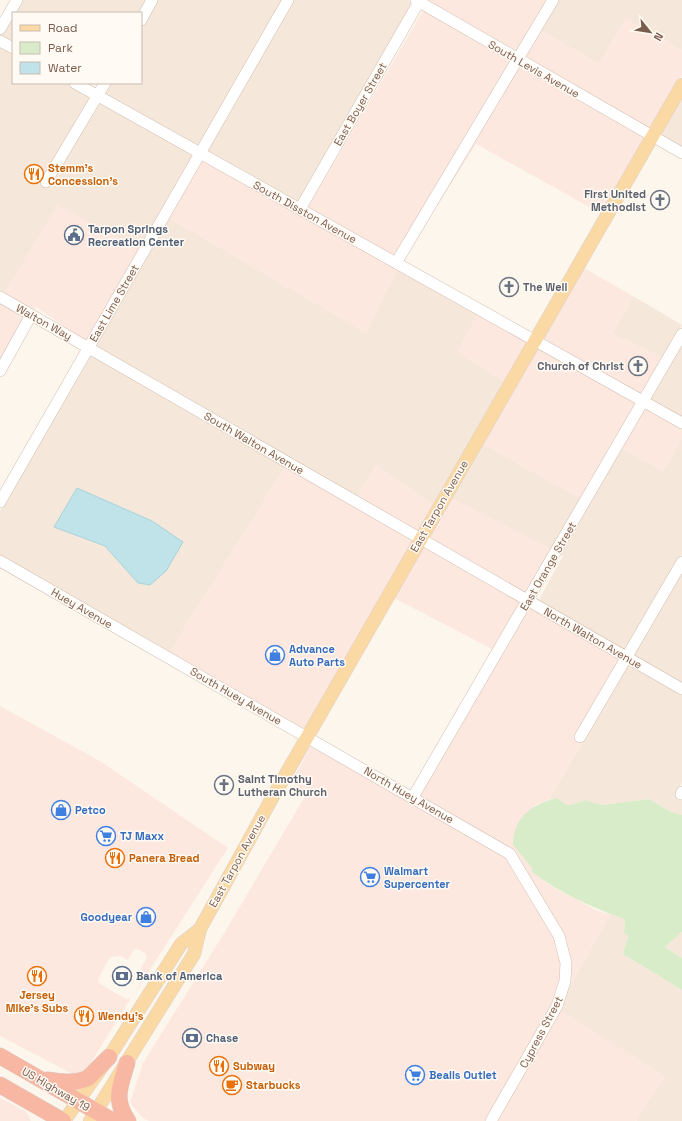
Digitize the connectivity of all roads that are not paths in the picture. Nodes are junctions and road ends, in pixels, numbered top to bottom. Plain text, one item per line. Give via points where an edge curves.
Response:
1 (17, 0) edge
2 (152, 0) edge
3 (288, 0) edge
4 (553, 0) edge
5 (418, 1) edge
6 (142, 18) edge
7 (0, 29) edge
8 (0, 41) edge
9 (12, 47) edge
10 (518, 59) junction
11 (77, 84) edge
12 (103, 84) edge
13 (682, 85) edge
14 (97, 96) junction
15 (653, 136) junction
16 (200, 153) junction
17 (682, 153) edge
18 (46, 182) dead end
19 (300, 209) junction
20 (396, 263) junction
21 (0, 297) edge
22 (31, 315) junction
23 (682, 334) edge
24 (534, 341) junction
25 (89, 347) junction
26 (0, 371) edge
27 (643, 401) junction
28 (682, 423) edge
29 (0, 502) edge
30 (420, 538) junction
31 (0, 561) edge
32 (682, 562) edge
33 (528, 601) junction
34 (164, 655) joint
35 (627, 658) junction
36 (682, 689) edge
37 (580, 736) dead end
38 (308, 737) junction
39 (413, 797) junction
40 (510, 854) joint
41 (200, 929) junction
42 (0, 1056) edge
43 (109, 1057) junction
44 (126, 1063) junction
45 (39, 1078) junction
46 (0, 1085) edge
47 (29, 1101) junction
48 (78, 1102) junction
49 (93, 1116) edge
50 (40, 1121) edge
51 (63, 1121) edge
52 (113, 1121) edge
53 (128, 1121) edge
54 (491, 1121) edge

1 - 7 street
2 - 6 street
3 - 16 street, East Lime Street
4 - 10 street
5 - 10 street, South Levis Avenue
5 - 19 street, East Boyer Street
8 - 9 street
10 - 15 street, South Levis Avenue
10 - 20 street
11 - 14 street, South Disston Avenue
12 - 14 street
13 - 15 main road, East Tarpon Avenue
14 - 16 street, South Disston Avenue
14 - 18 street
15 - 17 street, South Levis Avenue
15 - 24 main road, East Tarpon Avenue
16 - 19 street, South Disston Avenue
16 - 25 street, East Lime Street
19 - 20 street, South Disston Avenue
20 - 24 street, South Disston Avenue
21 - 22 street, Walton Way
22 - 25 street, Walton Way
22 - 26 street
23 - 27 street, East Orange Street
24 - 27 street, South Disston Avenue
24 - 30 main road, East Tarpon Avenue
25 - 29 street, East Lime Street
25 - 30 street, South Walton Avenue
27 - 28 street, South Disston Avenue
27 - 33 street, East Orange Street
30 - 33 street, North Walton Avenue
30 - 38 main road, East Tarpon Avenue
31 - 34 street, Huey Avenue
32 - 35 street
33 - 35 street, North Walton Avenue
33 - 39 street, East Orange Street
34 - 38 street, South Huey Avenue
35 - 36 street, North Walton Avenue
35 - 37 street
38 - 39 street, North Huey Avenue
38 - 41 main road, East Tarpon Avenue
39 - 40 street, North Huey Avenue
40 - 54 street, Cypress Street via 559,936 565,959 565,981 557,1006
41 - 43 main road, East Tarpon Avenue via 181,944
41 - 44 main road, East Tarpon Avenue via 194,954
42 - 45 highway, US Highway 19
43 - 45 highway via 88,1078 68,1082
43 - 48 main road, East Tarpon Avenue
44 - 49 main road, East Tarpon Avenue
44 - 53 highway via 118,1092 119,1102
45 - 48 highway, US Highway 19
46 - 47 highway
47 - 50 highway
47 - 51 highway
48 - 49 highway, US Highway 19
48 - 51 main road, East Tarpon Avenue
49 - 52 highway, US Highway 19

